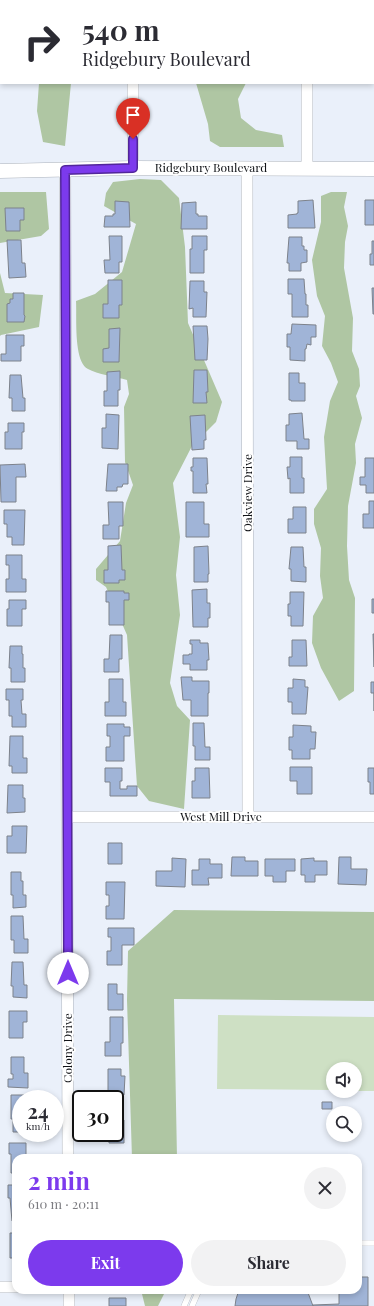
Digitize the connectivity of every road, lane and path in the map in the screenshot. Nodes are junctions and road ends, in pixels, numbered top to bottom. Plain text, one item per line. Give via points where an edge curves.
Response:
1 (133, 84) edge
2 (306, 84) edge
3 (133, 168) junction
4 (247, 168) junction
5 (308, 168) junction
6 (374, 169) edge
7 (65, 170) junction
8 (0, 171) edge
9 (67, 817) junction
10 (374, 817) edge
11 (248, 818) junction
12 (68, 1154) edge
13 (362, 1243) edge
14 (374, 1243) edge
15 (0, 1287) edge
16 (12, 1287) edge
17 (69, 1294) edge
18 (189, 1294) edge
19 (197, 1294) edge
20 (69, 1306) edge
21 (184, 1306) edge
22 (192, 1306) edge

1 - 3 street
2 - 5 street
3 - 4 street, Ridgebury Boulevard
3 - 7 street, Ridgebury Boulevard
4 - 5 street, Ridgebury Boulevard
4 - 11 street, Oakview Drive
5 - 6 street, Ridgebury Boulevard
7 - 8 street, Ridgebury Boulevard
7 - 9 street, Colony Drive
9 - 11 street, West Mill Drive
9 - 12 street, Colony Drive
10 - 11 street, West Mill Drive
13 - 14 lane
15 - 16 street
17 - 20 street
18 - 21 lane
19 - 22 lane

